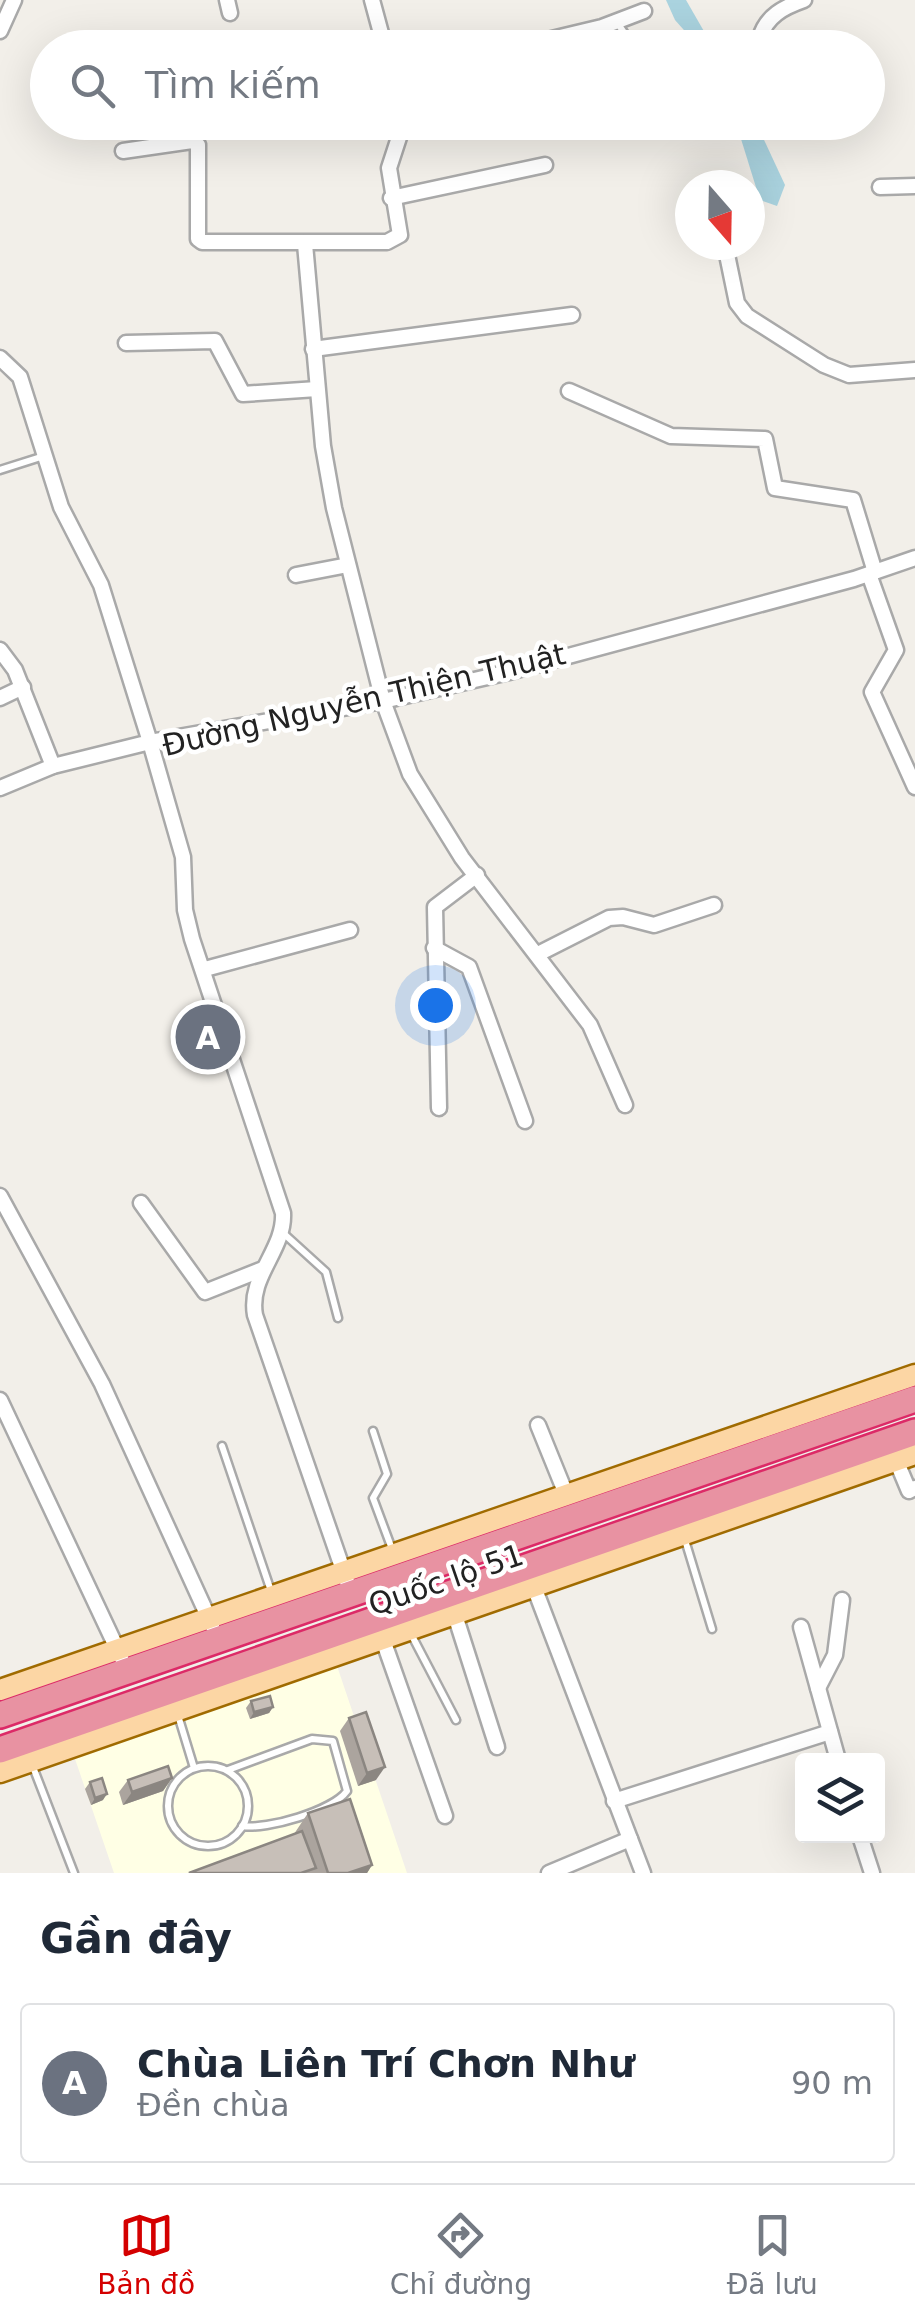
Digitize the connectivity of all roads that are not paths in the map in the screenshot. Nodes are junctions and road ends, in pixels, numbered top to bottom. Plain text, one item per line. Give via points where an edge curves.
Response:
1 (14, 0) edge
2 (372, 0) edge
3 (804, 0) edge
4 (644, 11) dead end
5 (617, 22) junction
6 (380, 30) edge
7 (585, 30) edge
8 (623, 30) edge
9 (763, 30) edge
10 (0, 31) edge
11 (398, 140) edge
12 (124, 151) dead end
13 (545, 165) dead end
14 (915, 186) edge
15 (880, 187) dead end
16 (392, 198) junction
17 (304, 244) junction
18 (728, 260) edge
19 (572, 314) dead end
20 (126, 343) dead end
21 (313, 349) junction
22 (0, 358) edge
23 (915, 370) edge
24 (317, 389) junction
25 (569, 391) dead end
26 (45, 456) junction
27 (0, 470) edge
28 (915, 558) edge
29 (348, 565) junction
30 (872, 573) junction
31 (296, 575) dead end
32 (0, 650) edge
33 (23, 687) junction
34 (0, 698) edge
35 (383, 701) junction
36 (150, 742) junction
37 (53, 766) junction
38 (915, 787) edge
39 (0, 788) edge
40 (477, 875) junction
41 (714, 905) dead end
42 (350, 930) dead end
43 (434, 948) junction
44 (538, 954) junction
45 (205, 969) junction
46 (625, 1105) dead end
47 (438, 1108) dead end
48 (525, 1121) dead end
49 (0, 1196) edge
50 (141, 1203) dead end
51 (282, 1231) junction
52 (263, 1269) junction
53 (338, 1318) dead end
54 (913, 1386) edge
55 (0, 1401) edge
56 (538, 1424) dead end
57 (373, 1431) dead end
58 (915, 1432) edge
59 (222, 1446) dead end
60 (906, 1457) edge
61 (915, 1488) edge
62 (566, 1494) junction
63 (682, 1533) junction
64 (394, 1554) junction
65 (531, 1577) junction
66 (347, 1584) junction
67 (272, 1597) junction
68 (842, 1600) dead end
69 (454, 1612) junction
70 (801, 1627) dead end
71 (408, 1628) junction
72 (712, 1629) dead end
73 (214, 1630) junction
74 (382, 1637) junction
75 (122, 1661) junction
76 (818, 1688) junction
77 (0, 1690) edge
78 (174, 1701) junction
79 (0, 1715) edge
80 (456, 1720) dead end
81 (830, 1732) junction
82 (497, 1747) dead end
83 (0, 1750) edge
84 (836, 1753) edge
85 (31, 1761) junction
86 (194, 1768) junction
87 (228, 1770) junction
88 (0, 1772) edge
89 (614, 1801) junction
90 (445, 1816) dead end
91 (242, 1826) junction
92 (630, 1840) junction
93 (862, 1843) edge
94 (74, 1873) edge
95 (549, 1873) edge
96 (643, 1873) edge
97 (872, 1873) edge

1 - 10 street
2 - 6 street
3 - 9 street via 776,14
4 - 5 street
5 - 7 street
5 - 8 lane
11 - 16 street via 388,168
12 - 17 street via 198,145 202,242
13 - 16 street
14 - 15 street
16 - 17 street via 400,234 395,240
17 - 21 street
18 - 23 street via 737,303 747,316 824,365 850,375
19 - 21 street
20 - 24 street via 215,341 243,394
21 - 24 street
22 - 26 street via 20,377
24 - 29 street
25 - 30 street via 672,436 764,440 776,488 853,500
26 - 27 lane
26 - 36 street via 61,507 94,566
28 - 30 street, Đường Nguyễn Thiện Thuật
29 - 31 street
29 - 35 street
30 - 35 street, Đường Nguyễn Thiện Thuật
30 - 38 street via 896,650 872,692
32 - 33 street
33 - 34 street
33 - 37 street
35 - 36 street, Đường Nguyễn Thiện Thuật
35 - 40 street via 410,774
36 - 37 street
36 - 45 street, Đường Nguyễn Thiện Thuật via 183,857 188,924
37 - 39 street
40 - 43 street via 435,907
40 - 44 street
41 - 44 street via 654,925 609,918
42 - 45 street
43 - 47 street
43 - 48 street via 469,967
44 - 46 street via 590,1025
45 - 51 street, Đường Nguyễn Thiện Thuật via 280,1200
49 - 73 street via 102,1384
50 - 52 street via 205,1292
51 - 52 street
51 - 53 lane via 326,1272
52 - 66 street via 252,1300 255,1315
54 - 62 main road, Quốc lộ 51
54 - 66 highway, Quốc lộ 51
55 - 75 street
56 - 62 street
57 - 64 lane via 387,1474 373,1498
58 - 65 highway, Quốc lộ 51
59 - 67 lane
60 - 61 street via 909,1491
60 - 63 main road, Quốc lộ 51
62 - 64 main road, Quốc lộ 51
63 - 65 main road, Quốc lộ 51
63 - 72 lane
64 - 66 main road, Quốc lộ 51
65 - 69 main road, Quốc lộ 51
65 - 78 highway, Quốc lộ 51
65 - 89 street
66 - 67 main road, Quốc lộ 51
66 - 73 highway, Quốc lộ 51
67 - 73 main road, Quốc lộ 51
68 - 76 street via 835,1655
69 - 71 main road, Quốc lộ 51
69 - 82 street
70 - 76 street
71 - 74 main road, Quốc lộ 51
71 - 80 lane
73 - 75 highway, Quốc lộ 51
74 - 78 main road, Quốc lộ 51
74 - 90 street
75 - 77 main road, Quốc lộ 51
75 - 79 highway, Quốc lộ 51
76 - 81 street
78 - 83 highway, Quốc lộ 51
78 - 85 main road, Quốc lộ 51
78 - 86 lane
81 - 84 street
81 - 89 street
85 - 88 main road, Quốc lộ 51
85 - 94 lane
86 - 87 lane
86 - 91 lane via 178,1779 168,1803 180,1835 211,1846 228,1841
87 - 91 lane via 248,1797
87 - 91 lane via 312,1740 333,1741 340,1754 347,1791 336,1802 274,1825
89 - 92 street
92 - 95 street
92 - 96 street
93 - 97 street

